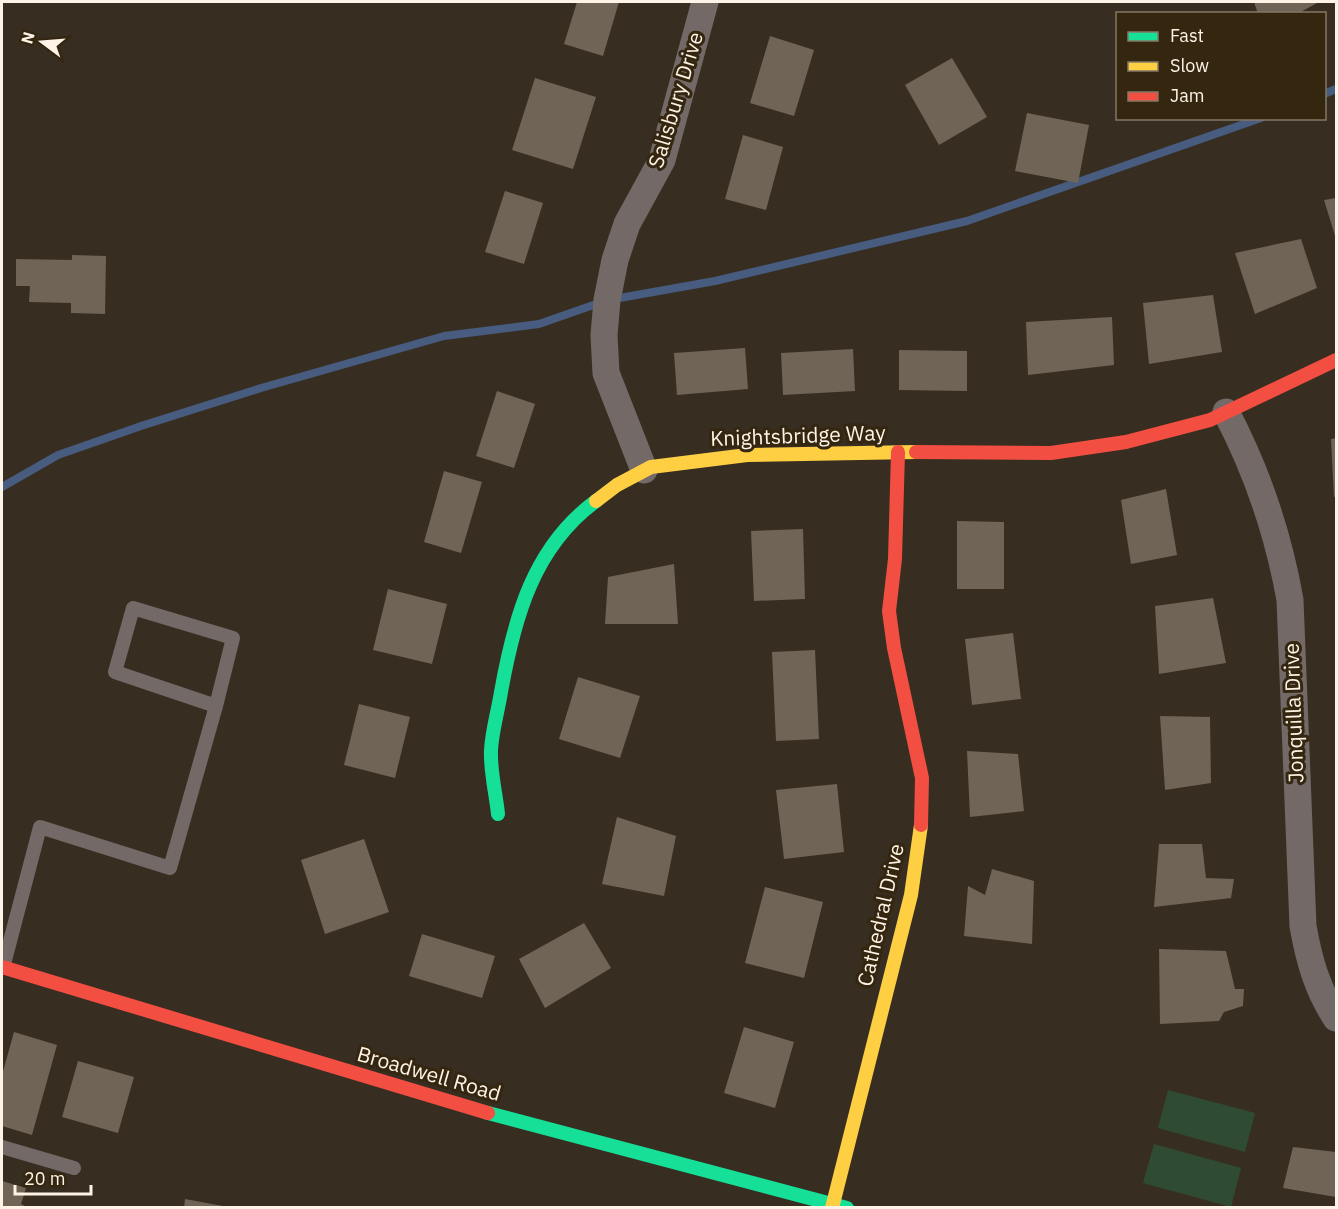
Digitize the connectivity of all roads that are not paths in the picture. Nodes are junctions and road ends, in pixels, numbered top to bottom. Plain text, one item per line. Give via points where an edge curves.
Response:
1 (705, 2) edge
2 (1336, 360) edge
3 (1226, 412) junction
4 (898, 452) junction
5 (644, 470) junction
6 (216, 706) junction
7 (498, 813) dead end
8 (2, 967) edge
9 (1336, 1018) edge
10 (2, 1147) edge
11 (74, 1168) dead end
12 (833, 1206) edge
13 (847, 1208) edge

1 - 5 street, Salisbury Drive via 662,160 627,224 607,300 606,374
2 - 3 street, Knightsbridge Way
3 - 4 street, Knightsbridge Way via 1164,434 1089,448 1013,454
3 - 9 street, Jonquilla Drive via 1263,489 1290,600 1303,926 1309,963
4 - 5 street, Knightsbridge Way via 747,455
4 - 12 street, Cathedral Drive via 895,559 889,610 922,778 922,820 912,895
5 - 7 street, Knightsbridge Way via 586,508 560,535 522,601 491,751
6 - 6 lane via 115,672 133,608 233,638
6 - 8 lane via 170,868 40,827
8 - 12 street, Broadwell Road via 462,1106
10 - 11 lane
12 - 13 street, Broadwell Road

